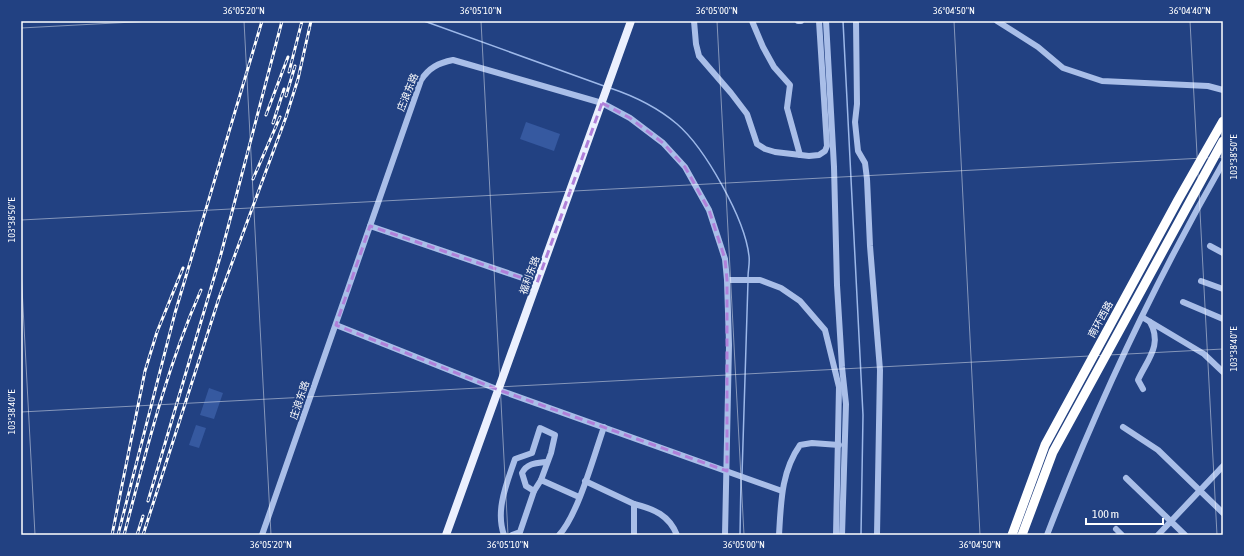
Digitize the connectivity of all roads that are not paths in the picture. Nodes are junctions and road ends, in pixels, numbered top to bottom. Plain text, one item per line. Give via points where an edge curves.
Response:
1 (631, 21) edge
2 (694, 21) edge
3 (752, 21) edge
4 (819, 21) edge
5 (826, 21) edge
6 (856, 21) edge
7 (997, 21) edge
8 (1223, 90) edge
9 (602, 101) junction
10 (1223, 121) edge
11 (1223, 140) edge
12 (800, 155) junction
13 (1223, 163) edge
14 (370, 226) junction
15 (1210, 246) dead end
16 (1223, 253) edge
17 (727, 280) junction
18 (1202, 282) dead end
19 (537, 284) junction
20 (1223, 289) edge
21 (1183, 302) dead end
22 (1142, 317) junction
23 (1223, 319) edge
24 (1149, 321) junction
25 (336, 325) junction
26 (1223, 372) edge
27 (1144, 389) dead end
28 (499, 390) junction
29 (604, 427) junction
30 (1123, 427) dead end
31 (839, 445) junction
32 (546, 462) junction
33 (1223, 466) edge
34 (512, 469) junction
35 (730, 472) junction
36 (522, 473) junction
37 (1126, 478) dead end
38 (541, 480) junction
39 (585, 481) junction
40 (534, 491) junction
41 (782, 491) junction
42 (1199, 491) junction
43 (579, 497) junction
44 (634, 504) junction
45 (1223, 513) edge
46 (1171, 521) junction
47 (1116, 529) dead end
48 (262, 535) edge
49 (446, 535) edge
50 (504, 535) edge
51 (512, 535) edge
52 (559, 535) edge
53 (634, 535) edge
54 (677, 535) edge
55 (725, 535) edge
56 (779, 535) edge
57 (836, 535) edge
58 (842, 535) edge
59 (878, 535) edge
60 (1012, 535) edge
61 (1022, 535) edge
62 (1047, 535) edge
63 (1122, 535) edge
64 (1158, 535) edge
65 (1185, 535) edge

1 - 9 main road, 福利东路
2 - 12 street via 699,56 732,92 747,114 757,144 765,149
3 - 12 street via 774,67 790,85 787,108
4 - 12 street via 827,146 819,155
5 - 58 street via 837,285 846,404
6 - 59 street via 855,122 858,150 865,163 867,179 880,370
7 - 8 street via 1038,47 1063,68 1102,81 1208,86
9 - 14 street, 庄浪东路 via 453,60 441,62 428,70 421,80
9 - 17 street, 庄浪东路 via 658,138 685,167 709,210 724,259
9 - 19 main road, 福利东路
10 - 60 highway, 南环西路 via 1045,445
11 - 61 highway via 1053,452
13 - 22 street via 1193,215
14 - 19 street
14 - 25 street, 庄浪东路
15 - 16 street
17 - 31 street via 760,280 781,288 800,300 825,330 839,387
17 - 35 street, 庄浪东路
18 - 20 street
19 - 28 main road, 福利东路
21 - 23 street
22 - 24 street
22 - 62 street via 1070,475
24 - 26 street via 1204,354
24 - 27 street via 1155,342 1151,357 1138,380
25 - 28 street
25 - 48 street, 庄浪东路
28 - 29 street
28 - 49 main road, 福利东路
29 - 35 street
29 - 39 street
30 - 42 street via 1158,450
31 - 41 street via 800,445 791,458
31 - 57 street
32 - 34 street via 555,435 540,428 532,453 515,459
32 - 36 street via 527,466
32 - 38 street
33 - 42 street
34 - 36 street
34 - 50 street via 500,509
35 - 41 street
35 - 55 street, 庄浪东路
36 - 40 street via 526,486
37 - 46 street
38 - 40 street
38 - 43 street
39 - 43 street
39 - 44 street
40 - 51 street via 520,532
41 - 56 street
42 - 45 street
42 - 46 street
43 - 52 street
44 - 53 street
44 - 54 street via 653,508 665,516
46 - 64 street
46 - 65 street
47 - 63 street

